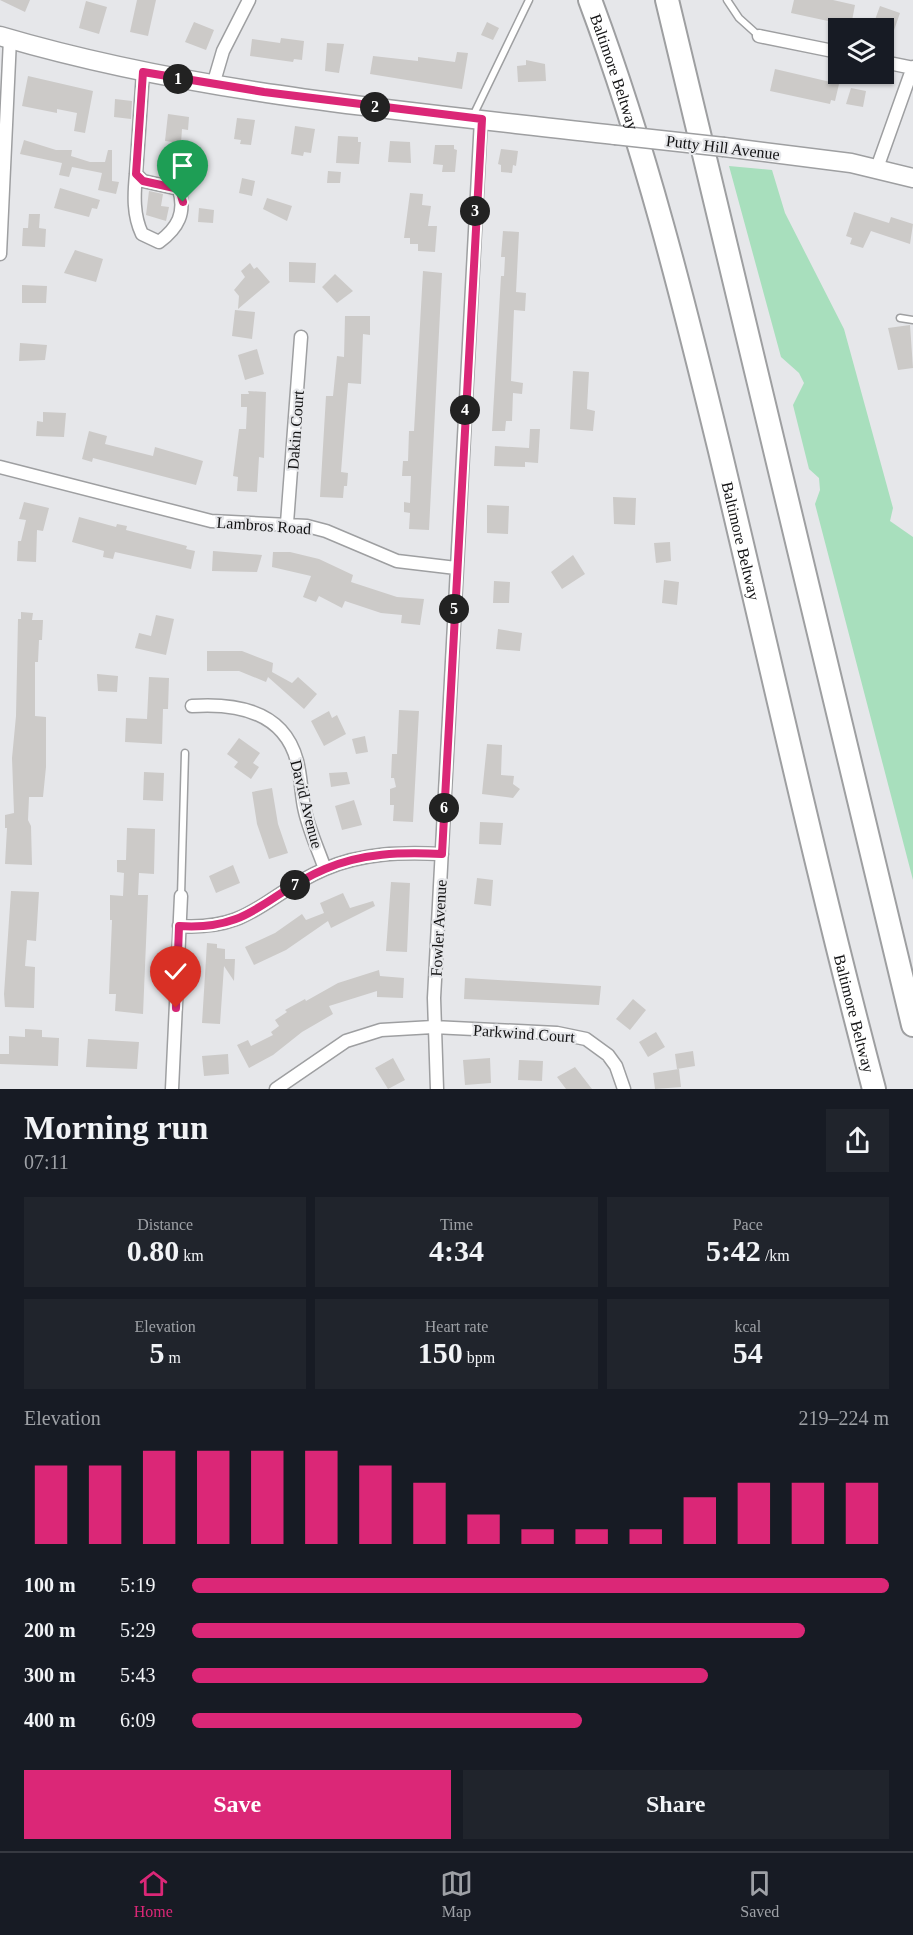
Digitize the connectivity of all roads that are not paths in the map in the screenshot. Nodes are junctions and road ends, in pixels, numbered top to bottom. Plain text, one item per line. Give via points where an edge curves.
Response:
1 (249, 0) edge
2 (529, 0) edge
3 (590, 0) edge
4 (667, 0) edge
5 (727, 0) edge
6 (759, 36) joint
7 (5, 38) edge
8 (828, 50) edge
9 (894, 64) edge
10 (913, 68) edge
11 (143, 72) junction
12 (213, 85) junction
13 (477, 119) junction
14 (877, 168) junction
15 (136, 174) junction
16 (913, 178) edge
17 (1, 230) edge
18 (0, 255) edge
19 (900, 318) dead end
20 (913, 320) edge
21 (301, 337) dead end
22 (0, 467) edge
23 (287, 524) junction
24 (456, 568) junction
25 (192, 706) dead end
26 (185, 753) dead end
27 (442, 854) junction
28 (325, 869) junction
29 (180, 896) joint
30 (179, 926) junction
31 (913, 1025) edge
32 (433, 1027) junction
33 (280, 1088) edge
34 (172, 1089) edge
35 (437, 1089) edge
36 (624, 1089) edge
37 (874, 1089) edge

1 - 12 street via 223,51
2 - 13 lane
3 - 37 highway, Baltimore Beltway via 627,102 662,220
4 - 31 highway
5 - 6 lane via 738,18
6 - 8 street
7 - 11 main road, Putty Hill Avenue
7 - 17 street
9 - 10 street
10 - 14 street
11 - 12 main road, Putty Hill Avenue
11 - 15 street
12 - 13 main road, Putty Hill Avenue
13 - 14 main road, Putty Hill Avenue, bridge
13 - 24 street, Fowler Avenue
14 - 16 main road, Putty Hill Avenue
15 - 15 street via 135,220 142,234 159,242 174,231 183,202 179,189 143,181
17 - 18 street
19 - 20 lane
21 - 23 street, Dakin Court
22 - 23 street, Lambros Road via 211,521
23 - 24 street, Lambros Road via 326,531 397,561
24 - 27 street, Fowler Avenue
25 - 28 street, David Avenue via 239,706 263,716 281,731 297,760 304,808
26 - 29 lane
27 - 28 street via 370,855
27 - 32 street, Fowler Avenue
28 - 30 street via 234,921 201,928
29 - 30 street
30 - 34 street
32 - 33 street, Parkwind Court via 381,1030 346,1041
32 - 35 street, Fowler Avenue
32 - 36 street, Parkwind Court via 557,1033 586,1039 612,1061

